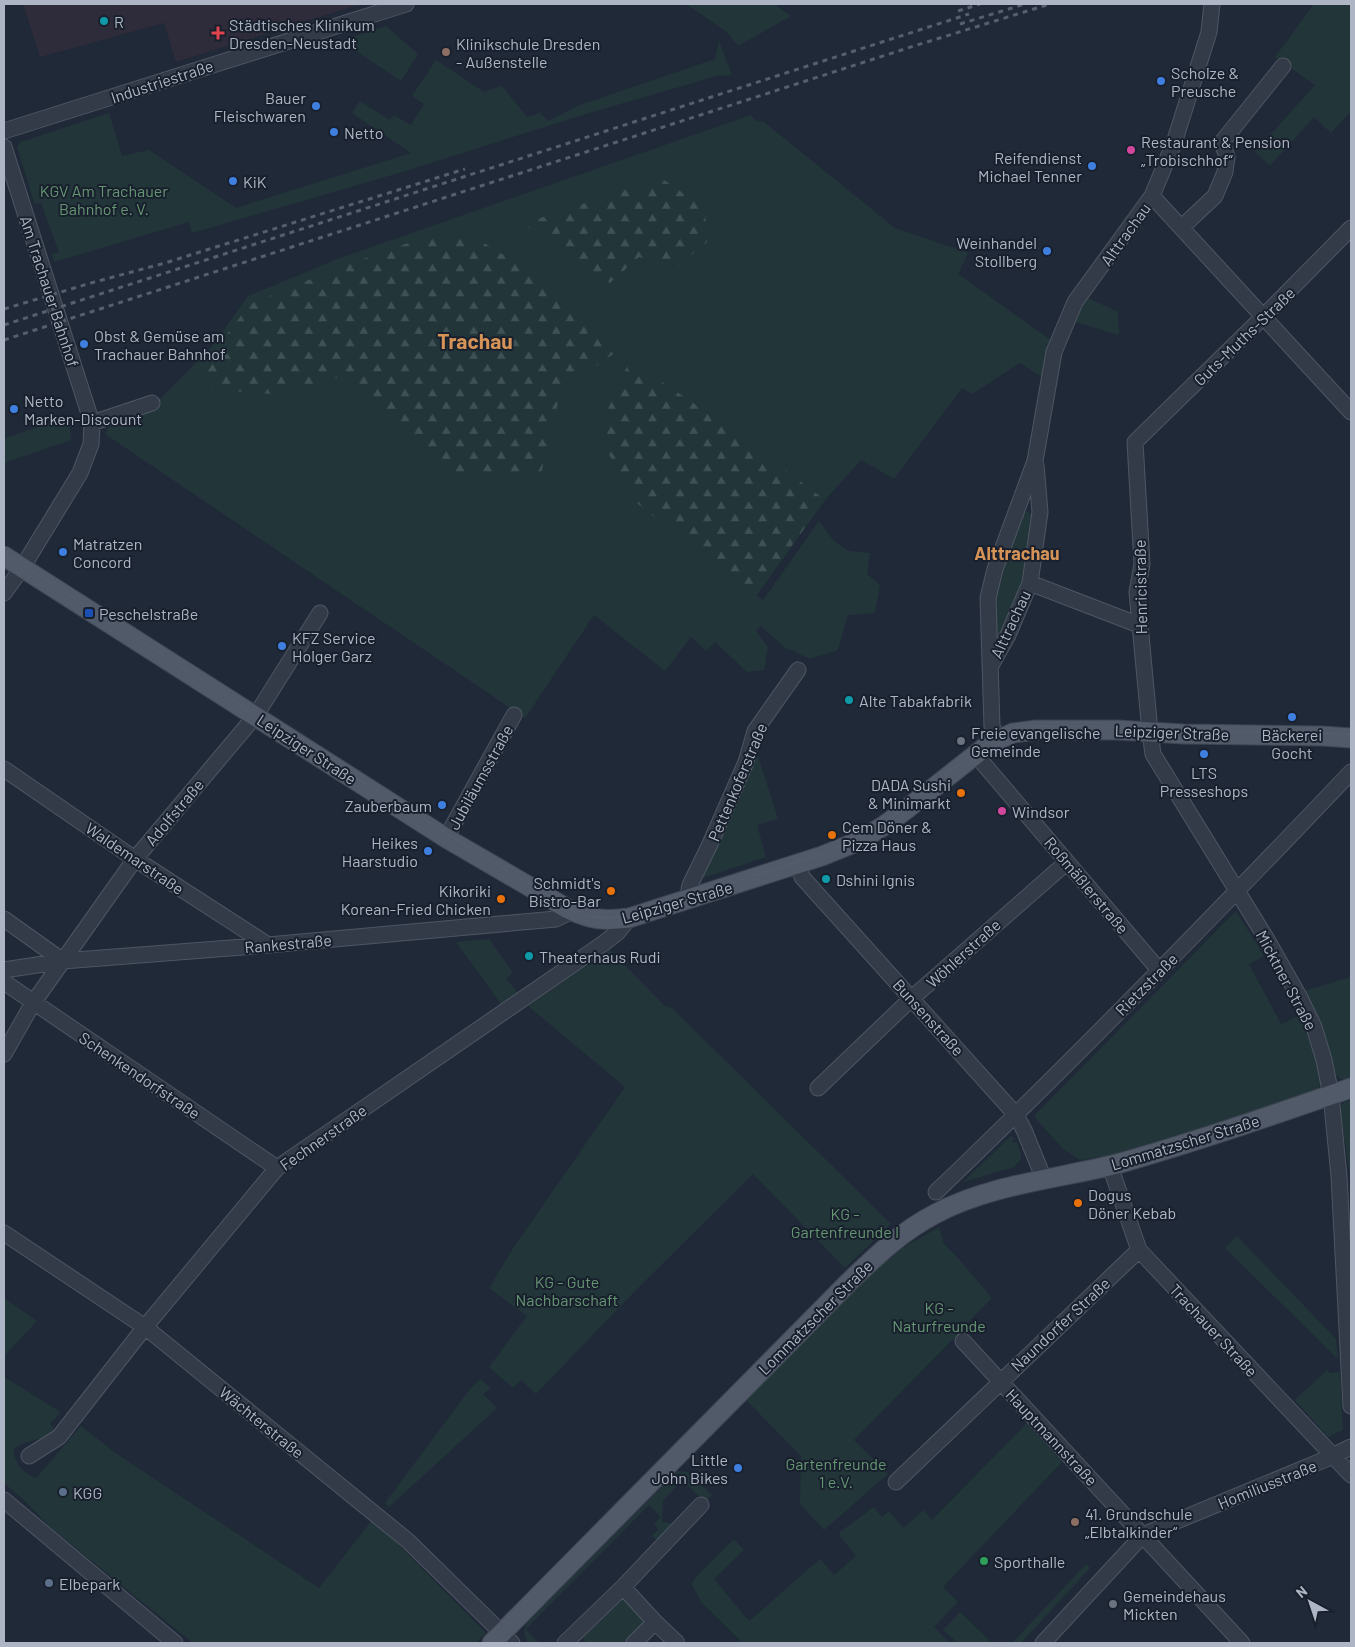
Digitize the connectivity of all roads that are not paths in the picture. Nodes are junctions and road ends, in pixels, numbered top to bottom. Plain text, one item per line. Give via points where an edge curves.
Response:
1 (406, 4) edge
2 (1212, 4) edge
3 (1283, 66) dead end
4 (4, 131) edge
5 (4, 147) edge
6 (1152, 196) junction
7 (1182, 227) junction
8 (1351, 228) edge
9 (1264, 316) junction
10 (152, 403) dead end
11 (1351, 412) edge
12 (92, 423) junction
13 (1135, 442) joint
14 (1035, 461) junction
15 (4, 556) edge
16 (22, 568) junction
17 (1030, 583) junction
18 (4, 594) edge
19 (320, 613) dead end
20 (1139, 625) junction
21 (990, 668) junction
22 (798, 670) dead end
23 (255, 716) junction
24 (514, 716) dead end
25 (1150, 732) junction
26 (1351, 738) edge
27 (998, 739) junction
28 (976, 755) junction
29 (4, 769) edge
30 (1351, 772) edge
31 (446, 838) junction
32 (135, 859) junction
33 (1067, 862) junction
34 (798, 864) junction
35 (1238, 891) junction
36 (687, 900) junction
37 (568, 909) junction
38 (629, 918) junction
39 (4, 919) edge
40 (268, 945) junction
41 (63, 961) junction
42 (4, 970) edge
43 (1159, 970) junction
44 (4, 982) edge
45 (912, 998) junction
46 (34, 1003) junction
47 (4, 1054) edge
48 (818, 1088) dead end
49 (1351, 1088) edge
50 (1331, 1096) junction
51 (1016, 1115) junction
52 (1110, 1166) junction
53 (276, 1168) junction
54 (1044, 1179) junction
55 (936, 1192) dead end
56 (4, 1233) edge
57 (1139, 1250) junction
58 (146, 1327) junction
59 (963, 1341) dead end
60 (1000, 1381) junction
61 (1351, 1406) edge
62 (1351, 1447) edge
63 (29, 1456) dead end
64 (1332, 1457) junction
65 (1351, 1475) edge
66 (896, 1482) dead end
67 (4, 1500) edge
68 (701, 1505) dead end
69 (1143, 1535) junction
70 (623, 1587) junction
71 (656, 1622) junction
72 (502, 1640) edge
73 (175, 1643) edge
74 (566, 1643) edge
75 (634, 1643) edge
76 (677, 1643) edge
77 (1043, 1643) edge
78 (1242, 1643) edge

1 - 4 street, Industriestraße
2 - 6 street, Alttrachau via 1208,32 1171,155
3 - 7 street via 1222,142 1227,157 1215,196
5 - 12 street, Am Trachauer Bahnhof
6 - 7 street
6 - 14 street, Alttrachau via 1075,302 1054,352
7 - 9 street
8 - 9 street, Guts-Muths-Straße
9 - 11 street
9 - 13 street, Guts-Muths-Straße
10 - 12 street
12 - 16 street, Am Trachauer Bahnhof via 91,444 80,473
13 - 20 street, Henricistraße via 1142,564 1137,592
14 - 17 street, Alttrachau via 1040,512
14 - 21 street, Alttrachau via 988,598
15 - 16 main road, Leipziger Straße
16 - 18 street
16 - 23 main road, Leipziger Straße
17 - 20 street
17 - 21 street, Alttrachau
19 - 23 street, Adolfstraße
20 - 25 street, Henricistraße
21 - 27 street, Alttrachau via 992,726
22 - 36 street, Pettenkoferstraße via 755,731 738,780 690,885
23 - 31 main road, Leipziger Straße
23 - 32 street, Adolfstraße
24 - 31 street, Jubiläumsstraße
25 - 26 main road, Leipziger Straße
25 - 27 main road, Leipziger Straße via 1036,730
25 - 35 street, Micktner Straße via 1153,754
27 - 28 main road, Leipziger Straße
28 - 33 street, Roßmäßlerstraße
28 - 34 main road, Leipziger Straße via 885,825 859,841
29 - 32 street, Waldemarstraße
30 - 35 street, Rietzstraße
31 - 37 main road, Leipziger Straße
32 - 40 street, Waldemarstraße
32 - 41 street, Adolfstraße
33 - 43 street, Roßmäßlerstraße
33 - 45 street, Wöhlerstraße
34 - 36 main road, Leipziger Straße
34 - 45 street, Bunsenstraße via 802,877
35 - 43 street, Rietzstraße
35 - 50 street, Micktner Straße via 1290,978 1314,1027
36 - 38 main road, Leipziger Straße
37 - 38 main road, Leipziger Straße via 596,920
37 - 40 street, Rankestraße via 566,914 556,919
38 - 53 street, Fechnerstraße via 604,944
39 - 41 street
40 - 41 street, Rankestraße
41 - 42 street, Rankestraße
41 - 46 street, Adolfstraße
43 - 51 street, Rietzstraße
44 - 46 street, Schenkendorfstraße
45 - 48 street, Wöhlerstraße
45 - 51 street, Bunsenstraße
46 - 47 street, Adolfstraße
46 - 53 street, Schenkendorfstraße
49 - 50 main road, Lommatzscher Straße
50 - 52 main road, Lommatzscher Straße
50 - 61 street, Micktner Straße via 1340,1186
51 - 54 street, Bunsenstraße
51 - 55 street, Rietzstraße
52 - 54 main road, Lommatzscher Straße
52 - 57 street, Trachauer Straße
53 - 58 street, Fechnerstraße
54 - 72 main road, Lommatzscher Straße via 969,1199 936,1213 889,1244 842,1288
56 - 58 street, Wächterstraße
57 - 60 street, Naundorfer Straße
57 - 64 street, Trachauer Straße
58 - 63 street, Fechnerstraße via 58,1437
58 - 72 street, Wächterstraße via 408,1541
59 - 60 street, Hauptmannstraße
60 - 66 street, Naundorfer Straße
60 - 69 street, Hauptmannstraße
62 - 64 street
64 - 65 street, Trachauer Straße
64 - 69 street, Homiliusstraße
67 - 73 street
68 - 70 street
69 - 77 street, Homiliusstraße
69 - 78 street, Hauptmannstraße
70 - 71 street
70 - 74 street
71 - 75 street
71 - 76 street

